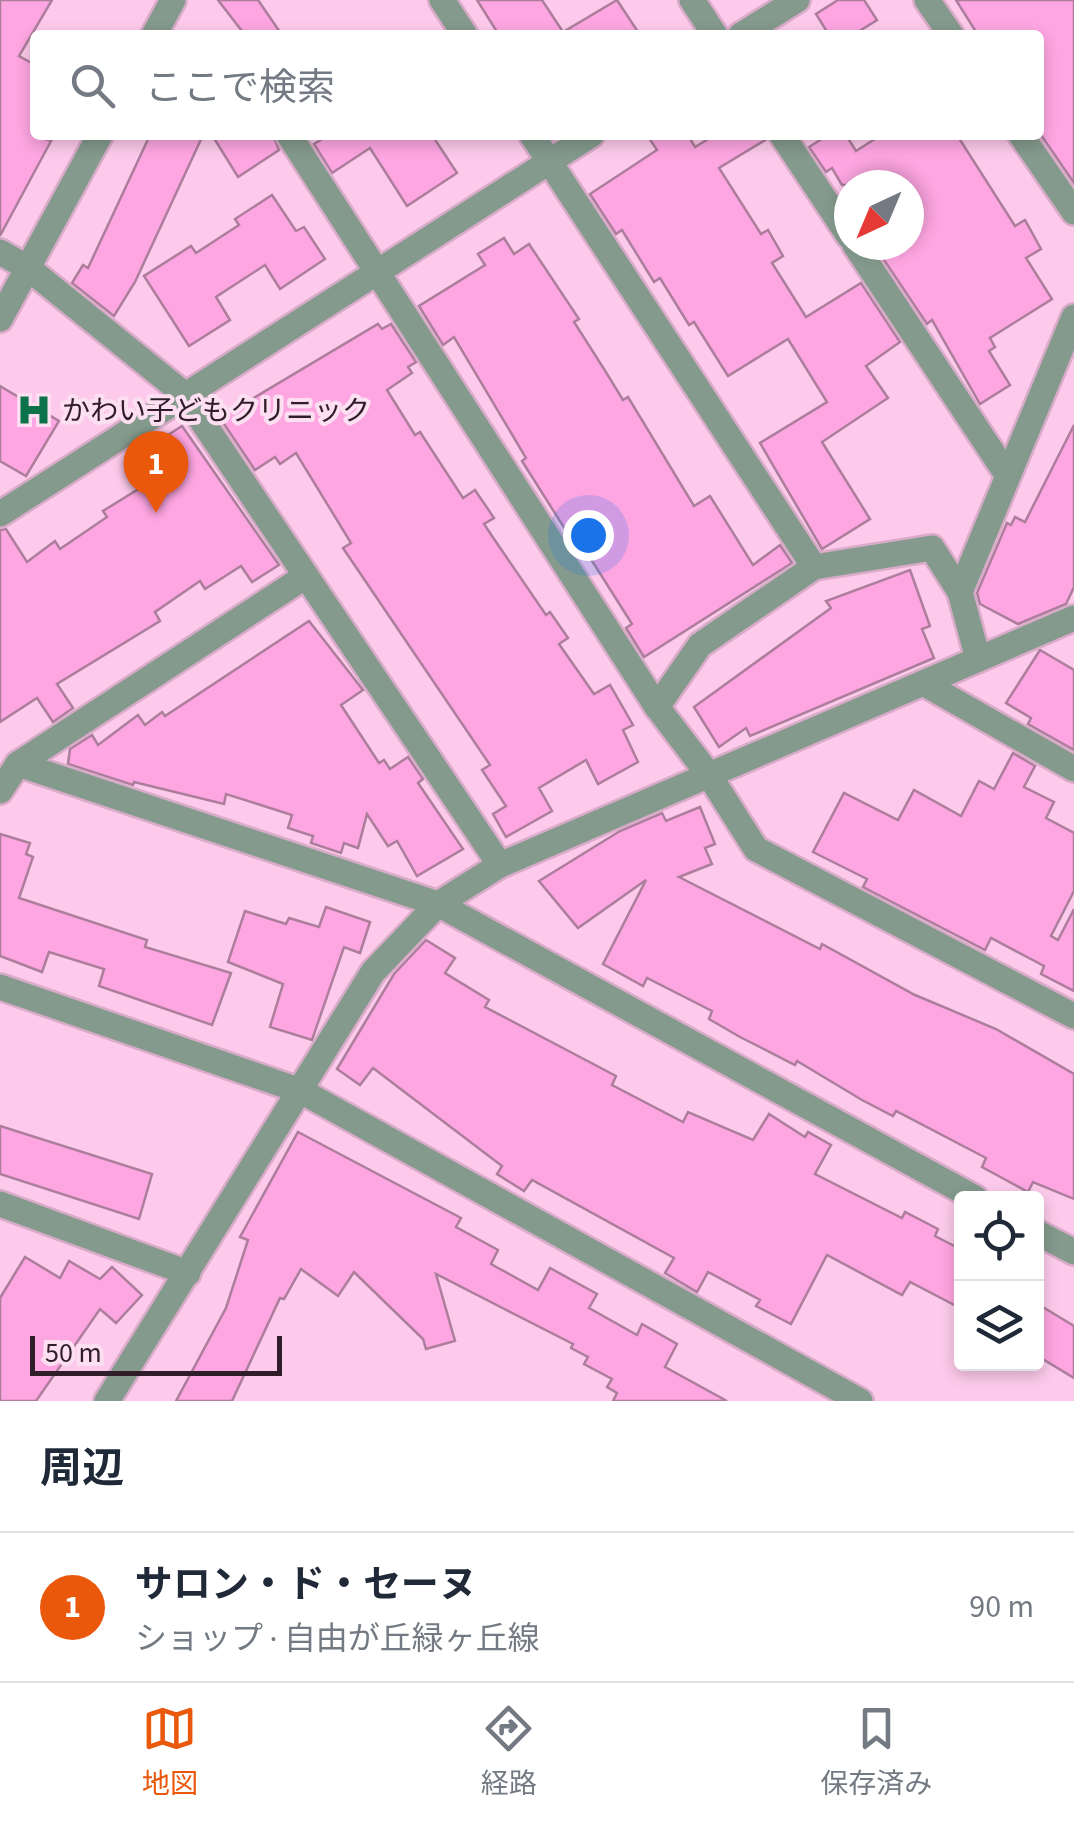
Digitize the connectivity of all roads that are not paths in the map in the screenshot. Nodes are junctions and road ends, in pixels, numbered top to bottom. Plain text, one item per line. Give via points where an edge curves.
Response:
1 (173, 0) edge
2 (442, 0) edge
3 (692, 0) edge
4 (797, 0) edge
5 (927, 0) edge
6 (157, 30) edge
7 (462, 30) edge
8 (712, 30) edge
9 (749, 30) edge
10 (948, 30) edge
11 (97, 140) edge
12 (292, 140) edge
13 (535, 140) edge
14 (583, 140) edge
15 (785, 140) edge
16 (1024, 140) edge
17 (550, 162) junction
18 (1074, 212) edge
19 (834, 213) edge
20 (0, 252) edge
21 (865, 260) edge
22 (28, 268) junction
23 (376, 269) junction
24 (1074, 317) edge
25 (0, 320) edge
26 (184, 394) junction
27 (1006, 473) junction
28 (0, 514) edge
29 (814, 567) junction
30 (306, 576) junction
31 (960, 592) junction
32 (1074, 618) edge
33 (978, 659) junction
34 (923, 683) junction
35 (656, 707) junction
36 (18, 764) junction
37 (1074, 769) edge
38 (709, 775) junction
39 (0, 791) edge
40 (500, 865) junction
41 (438, 904) junction
42 (0, 987) edge
43 (1074, 1016) edge
44 (300, 1091) junction
45 (963, 1191) edge
46 (0, 1204) edge
47 (1044, 1236) edge
48 (1074, 1252) edge
49 (188, 1273) junction
50 (108, 1401) edge
51 (860, 1401) edge

1 - 6 street
2 - 7 street
3 - 8 street
4 - 9 street
5 - 10 street
11 - 22 street
12 - 23 street
13 - 17 street
14 - 17 street
15 - 19 street
16 - 18 street
17 - 23 street
17 - 29 street
20 - 22 street
21 - 27 street
22 - 25 street
22 - 26 street
23 - 26 street
23 - 35 street
24 - 27 street
26 - 28 street
26 - 30 street
27 - 31 street
29 - 31 street via 932,548
29 - 35 street via 700,645
30 - 36 street
30 - 40 street
31 - 33 street
32 - 33 street
33 - 34 street
34 - 37 street
34 - 38 street
35 - 38 street
36 - 39 street
36 - 41 street
38 - 40 street
38 - 43 street via 756,849
40 - 41 street
41 - 44 street via 372,972
41 - 45 street
42 - 44 street
44 - 49 street
44 - 51 street
46 - 49 street
47 - 48 street
49 - 50 street

